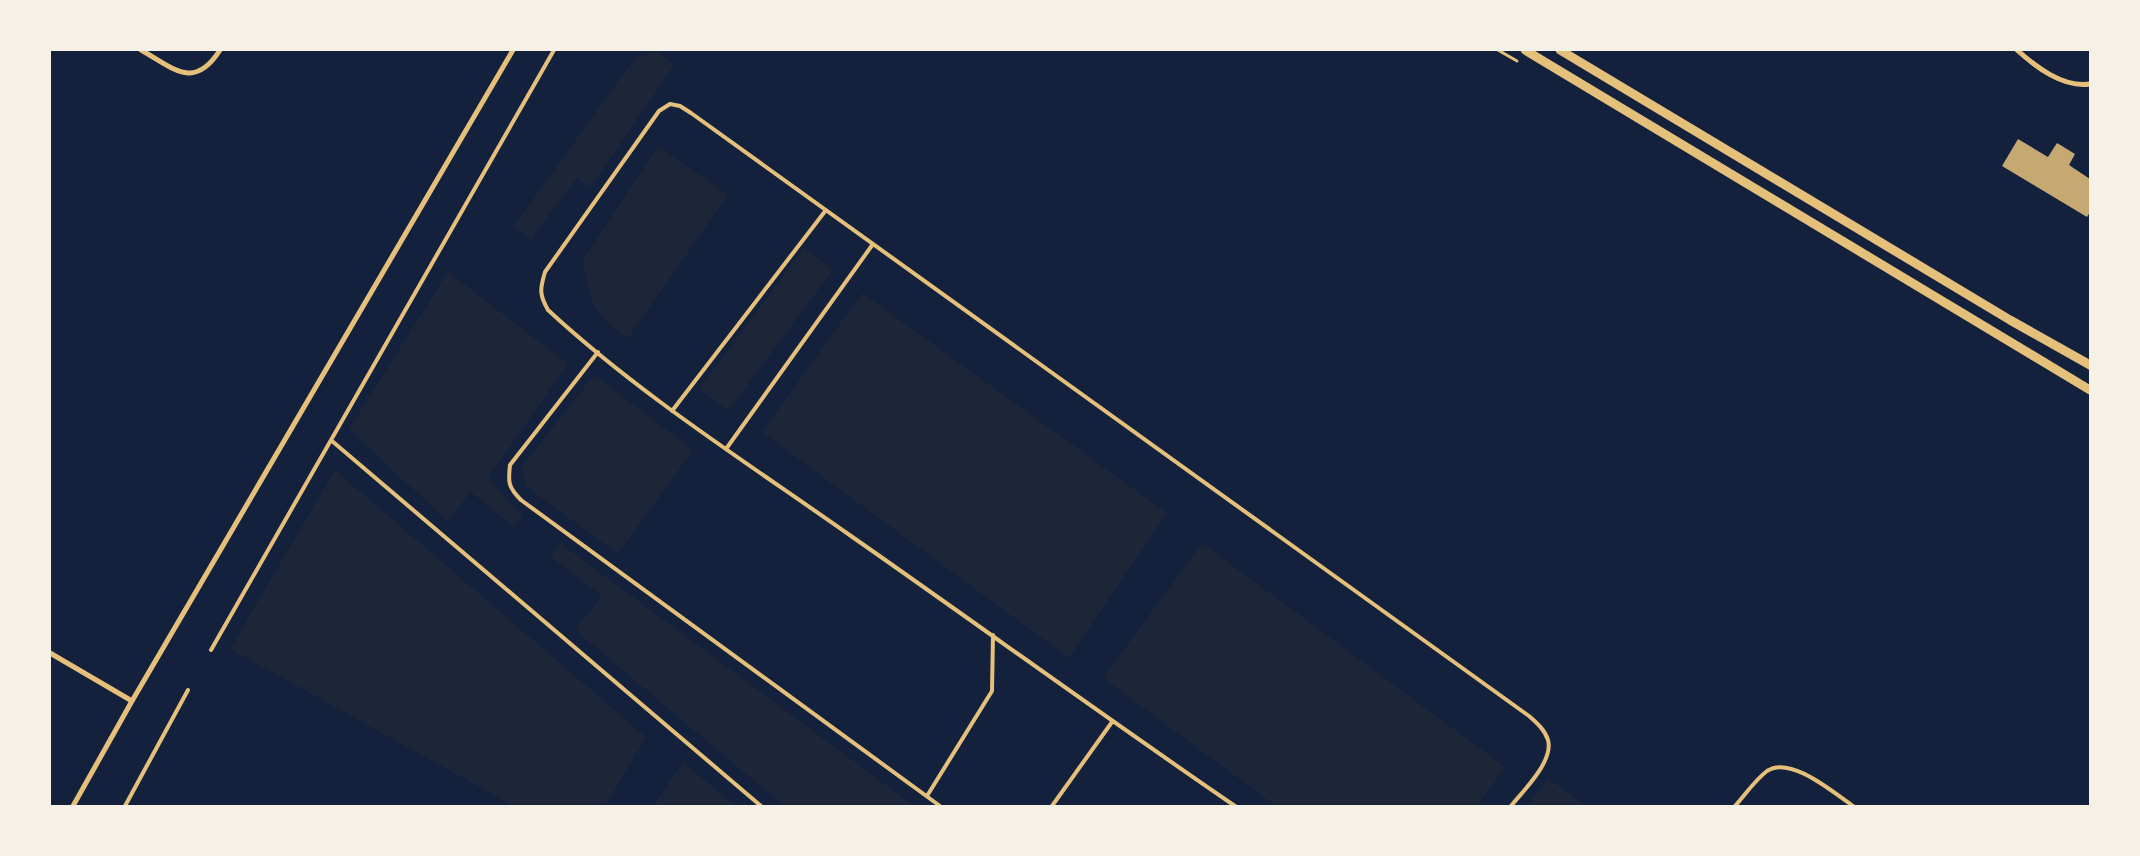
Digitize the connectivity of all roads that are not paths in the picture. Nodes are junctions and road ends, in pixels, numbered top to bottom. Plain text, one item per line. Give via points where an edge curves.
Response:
1 (141, 50) edge
2 (220, 50) edge
3 (513, 50) edge
4 (554, 50) edge
5 (1525, 50) edge
6 (1560, 50) edge
7 (2017, 50) edge
8 (2090, 84) edge
9 (826, 210) junction
10 (873, 244) junction
11 (598, 352) junction
12 (2090, 365) edge
13 (2090, 390) edge
14 (672, 411) junction
15 (332, 440) junction
16 (726, 448) junction
17 (993, 635) junction
18 (211, 650) dead end
19 (50, 653) edge
20 (188, 690) dead end
21 (132, 701) junction
22 (1112, 722) junction
23 (927, 796) junction
24 (72, 806) edge
25 (125, 806) edge
26 (761, 806) edge
27 (940, 806) edge
28 (1052, 806) edge
29 (1235, 806) edge
30 (1511, 806) edge
31 (1735, 806) edge
32 (1853, 806) edge

1 - 2 street via 177,71 190,74 202,71
3 - 21 street
4 - 15 lane
5 - 13 street
6 - 12 street
7 - 8 street via 2065,82
9 - 10 lane
9 - 11 lane via 680,106 670,104 664,107 545,272 540,288 548,310
9 - 14 lane
10 - 16 lane
10 - 30 lane via 1530,716 1548,740 1549,751 1543,765
11 - 14 lane
11 - 23 lane via 510,465 511,490
14 - 16 lane
15 - 18 lane
15 - 26 lane
16 - 17 lane
17 - 22 lane
17 - 23 lane via 992,691
19 - 21 street
20 - 25 lane
21 - 24 street
22 - 28 lane
22 - 29 lane
23 - 27 lane
31 - 32 lane via 1768,771 1780,766 1810,776

